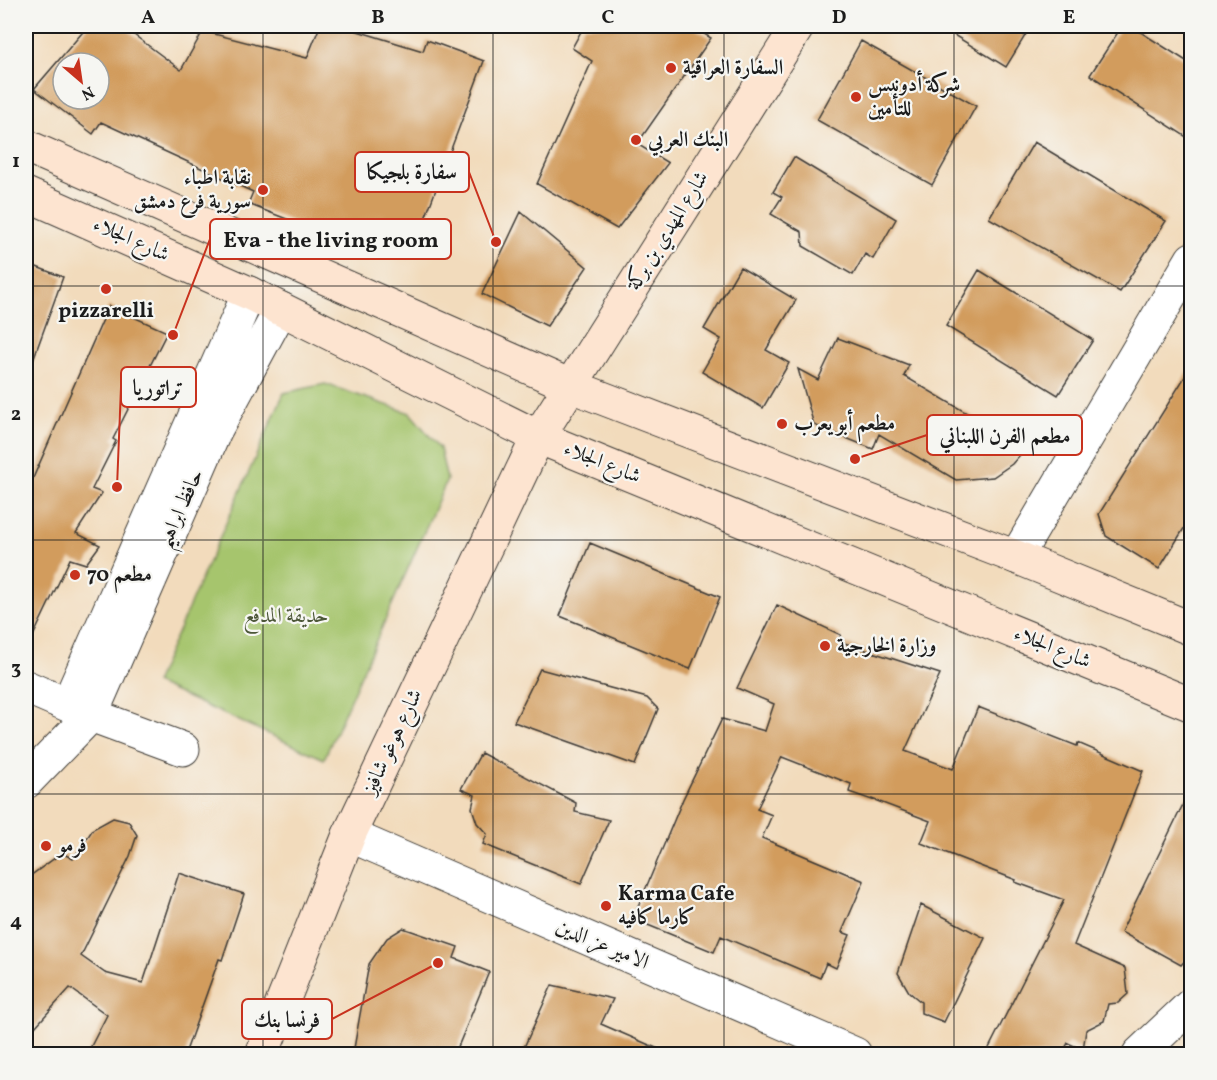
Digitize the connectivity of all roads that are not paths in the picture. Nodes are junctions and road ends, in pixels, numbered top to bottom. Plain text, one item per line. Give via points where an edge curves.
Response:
1 (798, 26) edge
2 (26, 147) edge
3 (26, 194) edge
4 (1191, 259) edge
5 (249, 293) junction
6 (281, 309) junction
7 (571, 386) junction
8 (538, 436) junction
9 (1016, 557) junction
10 (1191, 629) edge
11 (26, 687) edge
12 (1191, 705) edge
13 (80, 710) junction
14 (183, 749) dead end
15 (26, 782) edge
16 (349, 835) junction
17 (1191, 1004) edge
18 (262, 1054) edge
19 (855, 1054) edge
20 (1139, 1054) edge

1 - 7 main road, شارع المهدي بن بركة
2 - 7 main road, شارع الجلاء
3 - 5 main road, شارع الجلاء
4 - 9 street
5 - 6 main road, شارع الجلاء
5 - 13 street
6 - 8 main road, شارع الجلاء
6 - 13 street, حافظ ابراهيم via 215,431
7 - 8 main road, شارع المهدي بن بركة
7 - 9 main road, شارع الجلاء
8 - 12 main road, شارع الجلاء
8 - 16 main road, شارع هوغو شافيز
9 - 10 main road, شارع الجلاء
11 - 13 street
13 - 14 street
13 - 15 street
16 - 18 main road, شارع هوغو شافيز
16 - 19 street, الامير عز الدين
17 - 20 street

